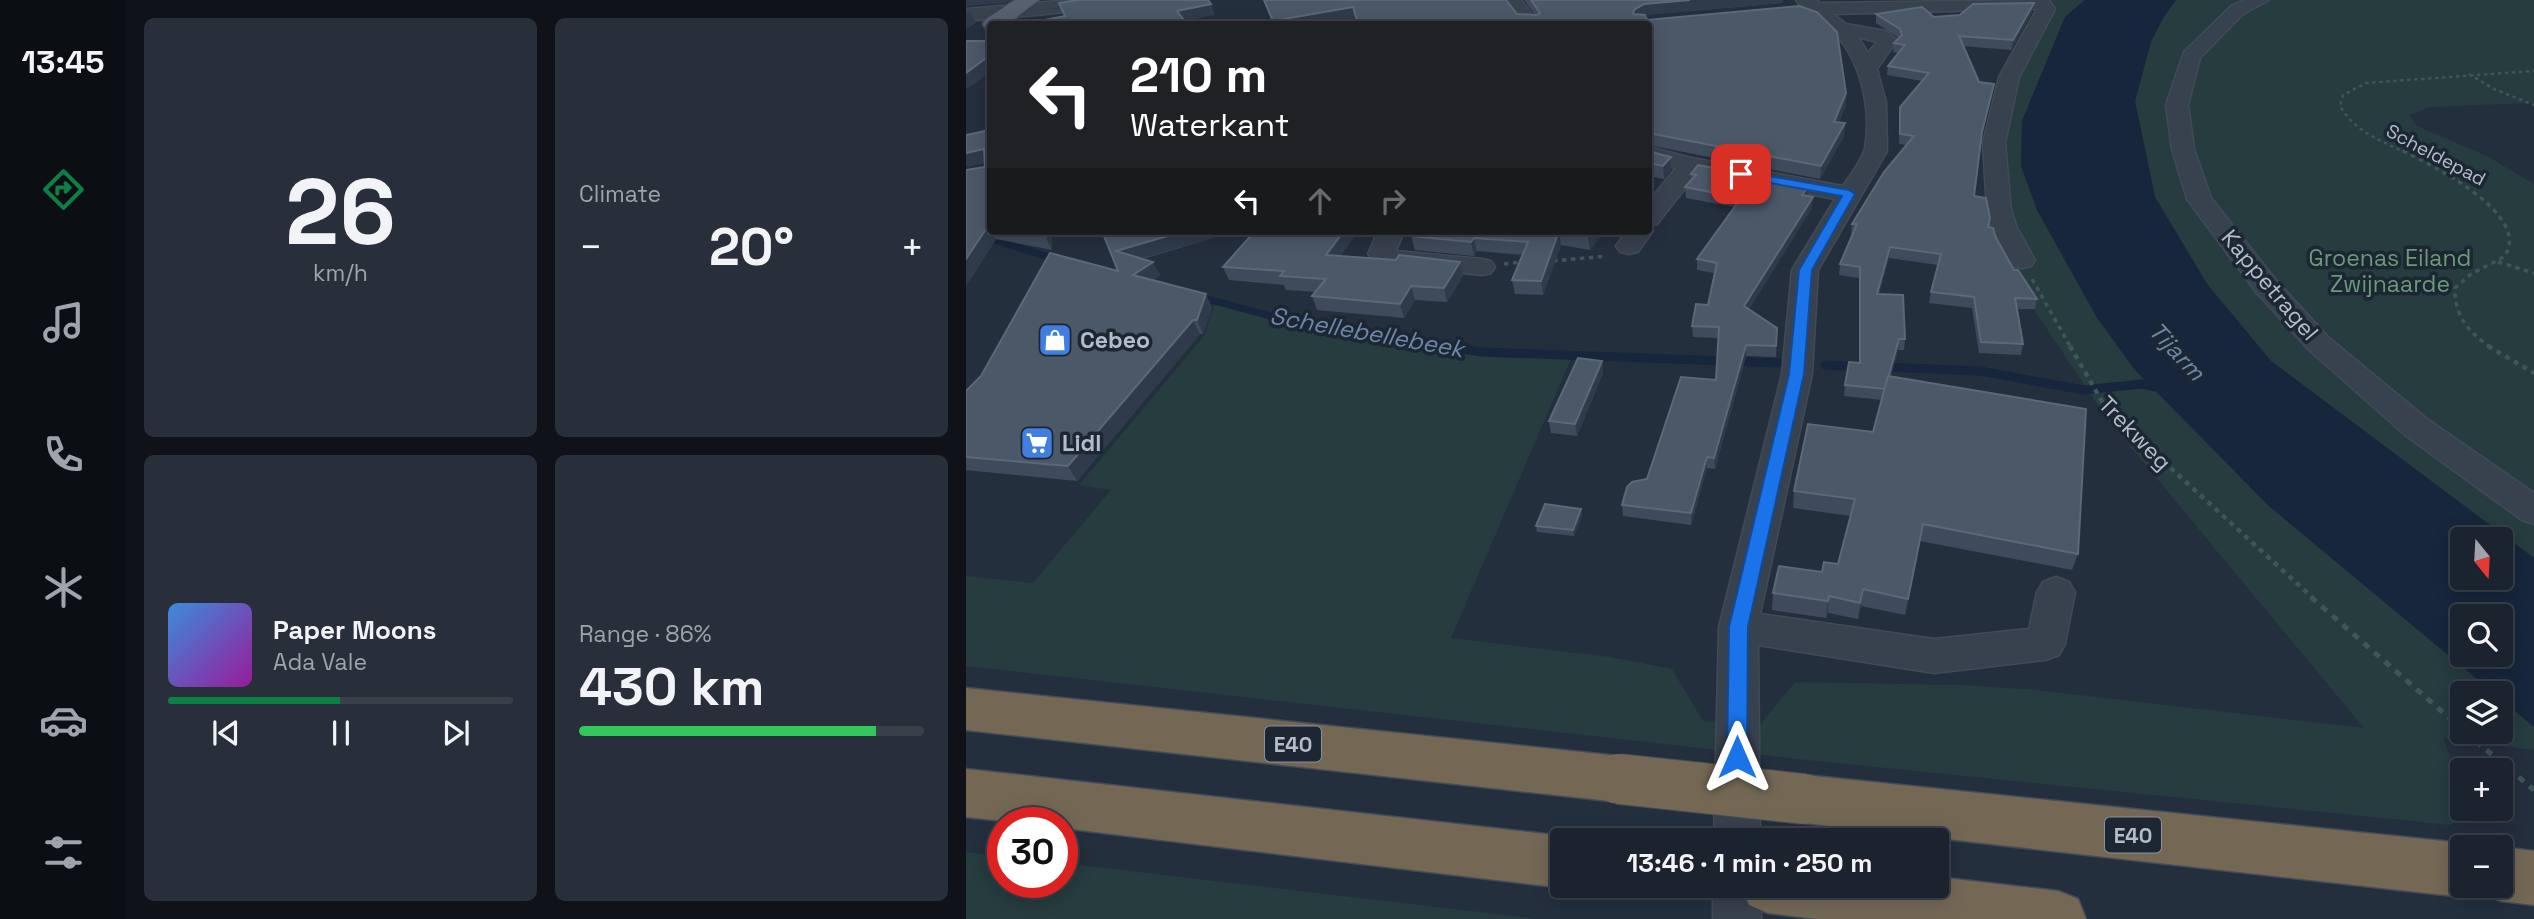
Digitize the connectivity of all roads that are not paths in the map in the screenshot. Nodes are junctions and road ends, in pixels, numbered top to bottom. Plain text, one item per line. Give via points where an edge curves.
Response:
1 (1103, 0) edge
2 (1511, 0) edge
3 (2260, 0) edge
4 (2042, 1) edge
5 (1809, 4) edge
6 (1021, 5) edge
7 (1787, 10) edge
8 (966, 15) edge
9 (1000, 21) edge
10 (1528, 21) edge
11 (1652, 155) edge
12 (1691, 165) junction
13 (1849, 194) junction
14 (1652, 214) edge
15 (1389, 235) edge
16 (2022, 260) road end
17 (1482, 267) road end
18 (2534, 511) edge
19 (2056, 592) dead end
20 (1738, 627) junction
21 (966, 709) edge
22 (966, 793) edge
23 (1737, 828) edge
24 (1550, 860) edge
25 (2450, 869) edge
26 (2513, 875) edge
27 (2534, 878) edge
28 (1737, 898) edge
29 (1876, 898) edge
30 (1737, 919) edge
31 (2058, 919) edge

1 - 6 street
2 - 10 street
3 - 18 street, Kappetragel via 2237,10 2191,56 2177,105 2183,149 2199,200 2266,286 2319,344 2416,427
4 - 5 street
4 - 16 street via 2046,9 2009,77 1994,143 1999,211
5 - 7 street
5 - 13 street via 1840,29 1867,68 1879,111 1876,151
6 - 8 street
6 - 9 main road
11 - 12 street
12 - 13 street
12 - 14 street
13 - 20 street via 1805,270 1797,374
15 - 17 street via 1381,254 1387,258
19 - 20 street via 2045,644 1934,656
20 - 23 street
21 - 25 highway, E40, bridge
22 - 24 highway
26 - 27 highway
28 - 30 street
29 - 31 highway

